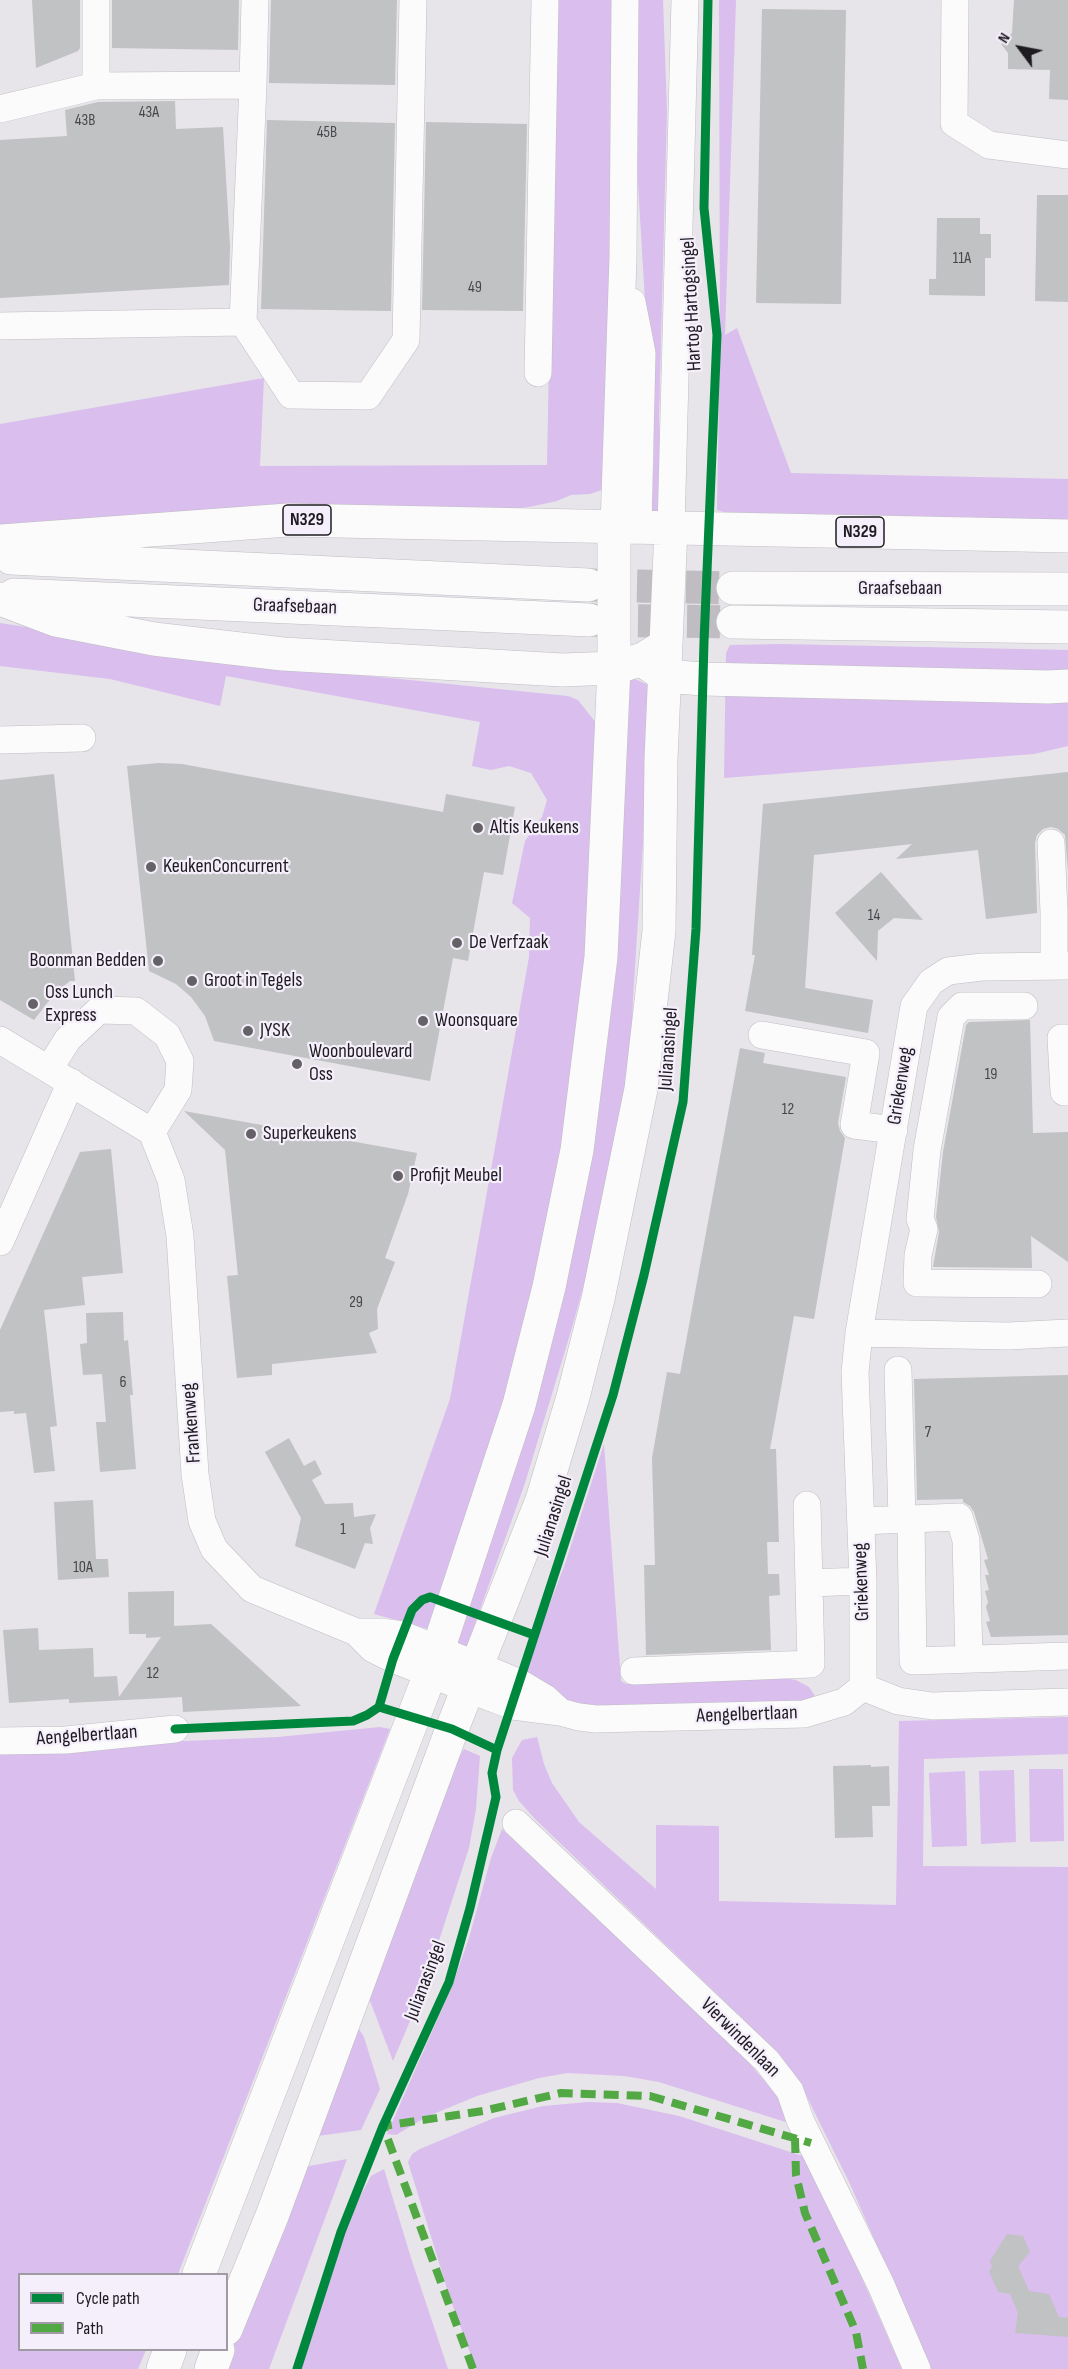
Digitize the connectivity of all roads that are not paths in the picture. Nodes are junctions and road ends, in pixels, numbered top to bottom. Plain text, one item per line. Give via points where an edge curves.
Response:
1 (96, 0) edge
2 (255, 0) edge
3 (413, 0) edge
4 (545, 0) edge
5 (625, 0) edge
6 (685, 0) edge
7 (955, 0) edge
8 (253, 85) junction
9 (96, 86) junction
10 (0, 109) edge
11 (1068, 155) edge
12 (243, 322) junction
13 (0, 326) edge
14 (538, 373) dead end
15 (626, 527) junction
16 (671, 528) junction
17 (1068, 536) edge
18 (0, 541) edge
19 (0, 557) edge
20 (588, 585) tunnel mouth
21 (733, 588) tunnel mouth
22 (1068, 589) edge
23 (0, 594) edge
24 (0, 599) edge
25 (589, 620) tunnel mouth
26 (733, 621) tunnel mouth
27 (1068, 627) edge
28 (647, 662) junction
29 (1068, 686) edge
30 (82, 738) dead end
31 (0, 740) edge
32 (1051, 843) dead end
33 (1061, 966) edge
34 (1024, 1006) dead end
35 (762, 1035) dead end
36 (1068, 1038) edge
37 (0, 1040) edge
38 (60, 1076) junction
39 (1068, 1092) edge
40 (152, 1132) junction
41 (892, 1138) junction
42 (927, 1150) junction
43 (0, 1242) edge
44 (1038, 1284) dead end
45 (859, 1333) junction
46 (1068, 1333) edge
47 (898, 1370) dead end
48 (807, 1505) dead end
49 (906, 1519) junction
50 (861, 1521) junction
51 (863, 1581) junction
52 (809, 1583) junction
53 (1068, 1656) edge
54 (969, 1659) junction
55 (434, 1661) junction
56 (634, 1671) dead end
57 (472, 1677) junction
58 (862, 1687) junction
59 (1068, 1702) edge
60 (175, 1729) dead end
61 (0, 1741) edge
62 (516, 1823) dead end
63 (199, 2273) edge
64 (228, 2324) edge
65 (169, 2351) edge
66 (217, 2351) edge
67 (163, 2369) edge
68 (211, 2369) edge
69 (917, 2369) edge

1 - 9 street
2 - 8 street
3 - 12 street via 406,340 368,396 291,395
4 - 14 street
5 - 15 street
6 - 16 street, Hartog Hartogsingel
7 - 11 street via 954,123 989,145
8 - 9 street
8 - 12 street
9 - 10 street
12 - 13 street
15 - 16 main road, N329
15 - 18 main road, N329 via 288,520
15 - 28 main road, Julianasingel
16 - 17 main road, N329
16 - 28 main road, Hartog Hartogsingel
19 - 20 main road, Graafsebaan
21 - 22 main road, Graafsebaan
23 - 25 main road, Graafsebaan
24 - 28 main road via 56,620 154,639 283,654 562,670
26 - 27 main road, Graafsebaan
28 - 29 main road via 703,680
28 - 55 main road, Julianasingel via 601,957 577,1150 549,1287 519,1405
28 - 57 main road, Julianasingel via 662,759 659,931 641,1089 598,1299 573,1397 542,1500
30 - 31 street
32 - 33 street
33 - 41 street, Griekenweg via 948,970 931,982 914,1006
34 - 42 street via 962,1006 951,1017
35 - 41 street via 866,1053 855,1125
36 - 39 street via 1061,1038 1064,1092
37 - 38 street
38 - 40 street
38 - 40 street via 68,1039 99,1010 136,1011 167,1035 180,1061 178,1090
38 - 43 street
40 - 55 street, Frankenweg via 171,1180 180,1236 195,1474 202,1521 214,1548 252,1589 356,1632 403,1635
41 - 42 street
41 - 45 street, Griekenweg
42 - 44 street via 917,1283
45 - 46 street
45 - 50 street, Griekenweg via 855,1372
47 - 49 street
48 - 52 street
49 - 50 street
49 - 54 street via 959,1517 966,1540
49 - 54 street via 913,1661
50 - 51 street, Griekenweg
51 - 52 street
51 - 58 street, Griekenweg
52 - 56 street via 811,1664
53 - 54 street
55 - 57 street, Frankenweg
55 - 63 main road, Julianasingel
57 - 58 street, Aengelbertlaan via 520,1683 560,1712 596,1719 804,1714 844,1702
57 - 64 main road, Julianasingel via 272,2216
58 - 59 street via 898,1701 932,1706
60 - 61 street, Aengelbertlaan via 66,1740
62 - 69 street, Vierwindenlaan via 767,2061 790,2091
65 - 67 main road
66 - 68 main road

